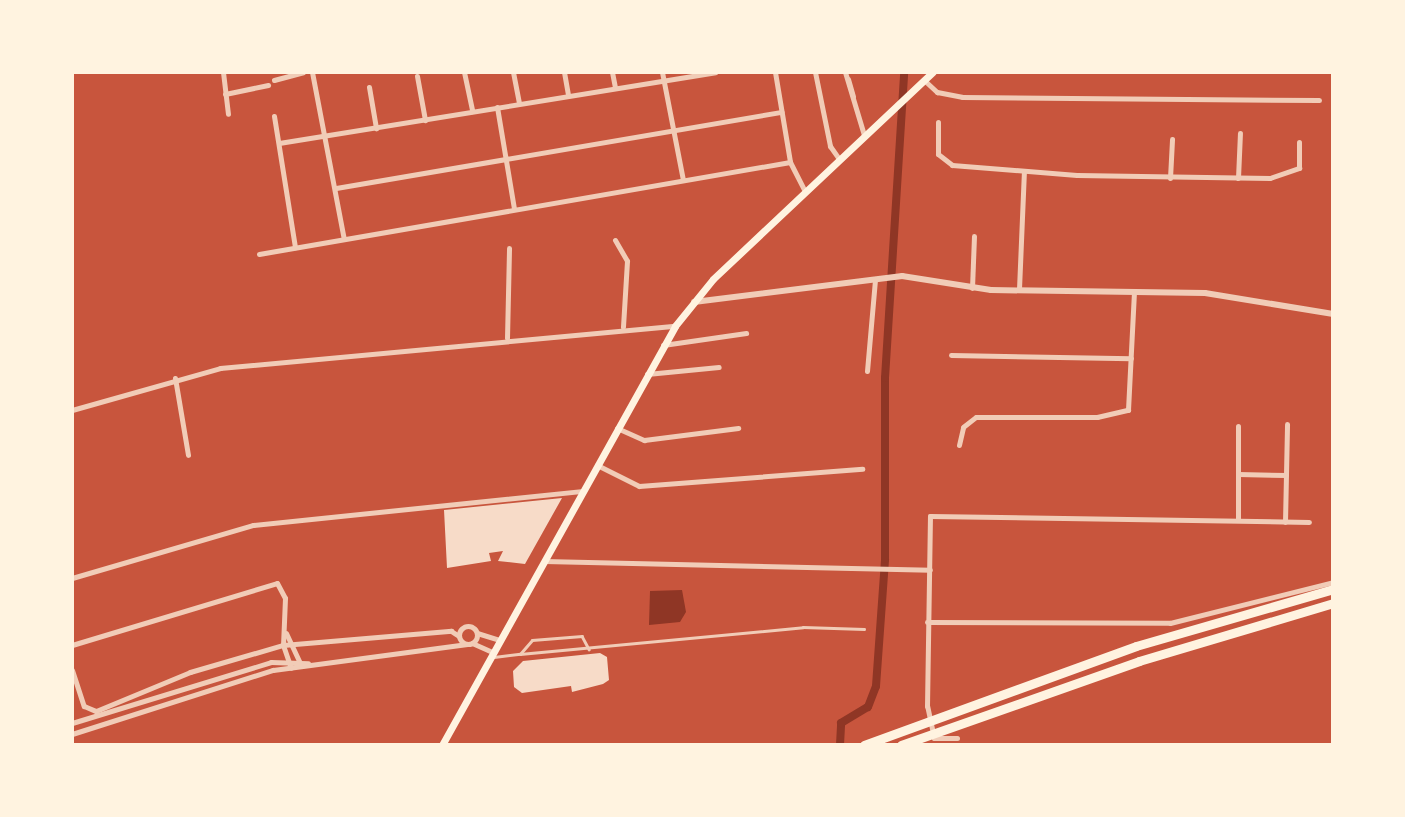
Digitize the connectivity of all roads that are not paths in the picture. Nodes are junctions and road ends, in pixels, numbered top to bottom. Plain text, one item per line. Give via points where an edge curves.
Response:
1 (223, 72) edge
2 (303, 72) edge
3 (312, 72) edge
4 (464, 72) edge
5 (513, 72) edge
6 (564, 72) edge
7 (612, 72) edge
8 (662, 72) edge
9 (713, 72) edge
10 (775, 72) edge
11 (815, 72) edge
12 (845, 72) edge
13 (933, 72) edge
14 (417, 76) dead end
15 (274, 80) dead end
16 (664, 80) junction
17 (923, 80) junction
18 (268, 85) dead end
19 (369, 87) dead end
20 (615, 88) junction
21 (225, 94) junction
22 (568, 95) junction
23 (1319, 100) dead end
24 (519, 103) junction
25 (496, 107) junction
26 (472, 111) junction
27 (782, 113) junction
28 (228, 114) dead end
29 (274, 116) dead end
30 (425, 120) junction
31 (938, 122) dead end
32 (376, 128) junction
33 (674, 131) junction
34 (1240, 133) dead end
35 (327, 135) junction
36 (864, 135) junction
37 (1172, 139) dead end
38 (1298, 142) dead end
39 (279, 144) junction
40 (839, 159) junction
41 (506, 160) junction
42 (790, 162) junction
43 (1024, 172) junction
44 (1170, 178) junction
45 (1238, 178) junction
46 (683, 180) junction
47 (336, 188) junction
48 (804, 190) junction
49 (514, 209) junction
50 (974, 236) dead end
51 (344, 239) junction
52 (615, 240) dead end
53 (295, 247) junction
54 (509, 248) dead end
55 (259, 254) dead end
56 (876, 280) junction
57 (972, 288) junction
58 (1019, 289) junction
59 (1134, 291) junction
60 (694, 302) junction
61 (1333, 314) edge
62 (675, 326) junction
63 (623, 327) junction
64 (746, 334) dead end
65 (507, 338) junction
66 (663, 345) junction
67 (951, 355) dead end
68 (1131, 358) junction
69 (719, 367) dead end
70 (867, 371) dead end
71 (647, 374) junction
72 (175, 378) junction
73 (72, 410) edge
74 (1287, 424) dead end
75 (1238, 426) dead end
76 (617, 428) junction
77 (738, 428) dead end
78 (959, 445) dead end
79 (188, 455) dead end
80 (597, 465) junction
81 (862, 469) dead end
82 (1238, 474) junction
83 (1286, 475) junction
84 (583, 491) junction
85 (1238, 518) junction
86 (1284, 522) junction
87 (1309, 522) dead end
88 (544, 561) junction
89 (929, 570) junction
90 (72, 578) edge
91 (1333, 582) edge
92 (1333, 589) edge
93 (1333, 603) edge
94 (927, 622) junction
95 (864, 629) dead end
96 (286, 633) junction
97 (477, 633) junction
98 (459, 636) junction
99 (500, 640) junction
100 (469, 643) junction
101 (72, 645) edge
102 (283, 645) junction
103 (293, 646) junction
104 (589, 649) junction
105 (520, 654) junction
106 (492, 655) junction
107 (301, 664) junction
108 (291, 665) junction
109 (72, 670) edge
110 (72, 723) edge
111 (72, 734) edge
112 (957, 738) dead end
113 (442, 745) edge
114 (864, 745) edge
115 (901, 745) edge

1 - 21 street
2 - 15 street
3 - 35 street
4 - 26 street
5 - 24 street
6 - 22 street
7 - 20 street
8 - 16 street
9 - 16 street
10 - 27 street
11 - 40 street via 830,146
12 - 36 street
13 - 17 main road
14 - 30 street
16 - 20 street
16 - 33 street
17 - 23 street via 962,97
17 - 36 main road
18 - 21 street
19 - 32 street
20 - 22 street
21 - 28 street
22 - 24 street
24 - 25 street
25 - 26 street
25 - 41 street
26 - 30 street
27 - 33 street
27 - 42 street
29 - 39 street
30 - 32 street
31 - 43 street via 938,154 951,164
32 - 35 street
33 - 41 street
33 - 46 street
34 - 45 street
35 - 39 street
35 - 47 street
36 - 40 main road
37 - 44 street
38 - 45 street via 1294,172
39 - 53 street
40 - 48 main road
41 - 47 street
41 - 49 street
42 - 46 street
42 - 48 street
43 - 44 street
43 - 58 street
44 - 45 street
46 - 49 street
47 - 51 street
48 - 60 main road
49 - 51 street
50 - 57 street
51 - 53 street
52 - 63 street via 627,261
53 - 55 street
54 - 65 street
56 - 57 street via 902,276
56 - 60 street
56 - 70 street
57 - 58 street
58 - 59 street
59 - 61 street via 1205,293
59 - 68 street
60 - 62 main road
62 - 63 street
62 - 66 main road
63 - 65 street
64 - 66 street
65 - 72 street via 220,368
66 - 71 main road
67 - 68 street
68 - 78 street via 1128,410 1090,418 976,417 963,427
69 - 71 street
71 - 76 main road
72 - 73 street
72 - 79 street
74 - 83 street
75 - 82 street
76 - 77 street via 644,439
76 - 80 main road
80 - 81 street via 639,486
80 - 84 main road
82 - 83 street
82 - 85 street
83 - 86 street
84 - 88 main road
84 - 90 street via 253,525
85 - 86 street
85 - 89 street via 937,515 928,522
86 - 87 street
88 - 89 street
88 - 99 main road
89 - 94 street
91 - 94 street via 1170,623
92 - 114 highway via 1136,646
93 - 115 highway via 1139,660
94 - 112 street via 932,727 937,741
95 - 104 lane via 803,627
96 - 101 street via 282,587 270,583
96 - 102 street
96 - 103 street
97 - 98 street via 465,627
97 - 99 street
97 - 100 street
98 - 100 street
98 - 103 street via 451,631
99 - 106 main road
100 - 106 street
100 - 107 street
102 - 103 street
102 - 108 street
102 - 109 street via 190,672 96,712 84,706
103 - 107 street
104 - 105 lane
104 - 105 lane via 582,636 528,641
105 - 106 lane
106 - 113 main road
107 - 108 street
108 - 110 street via 271,662
108 - 111 street

